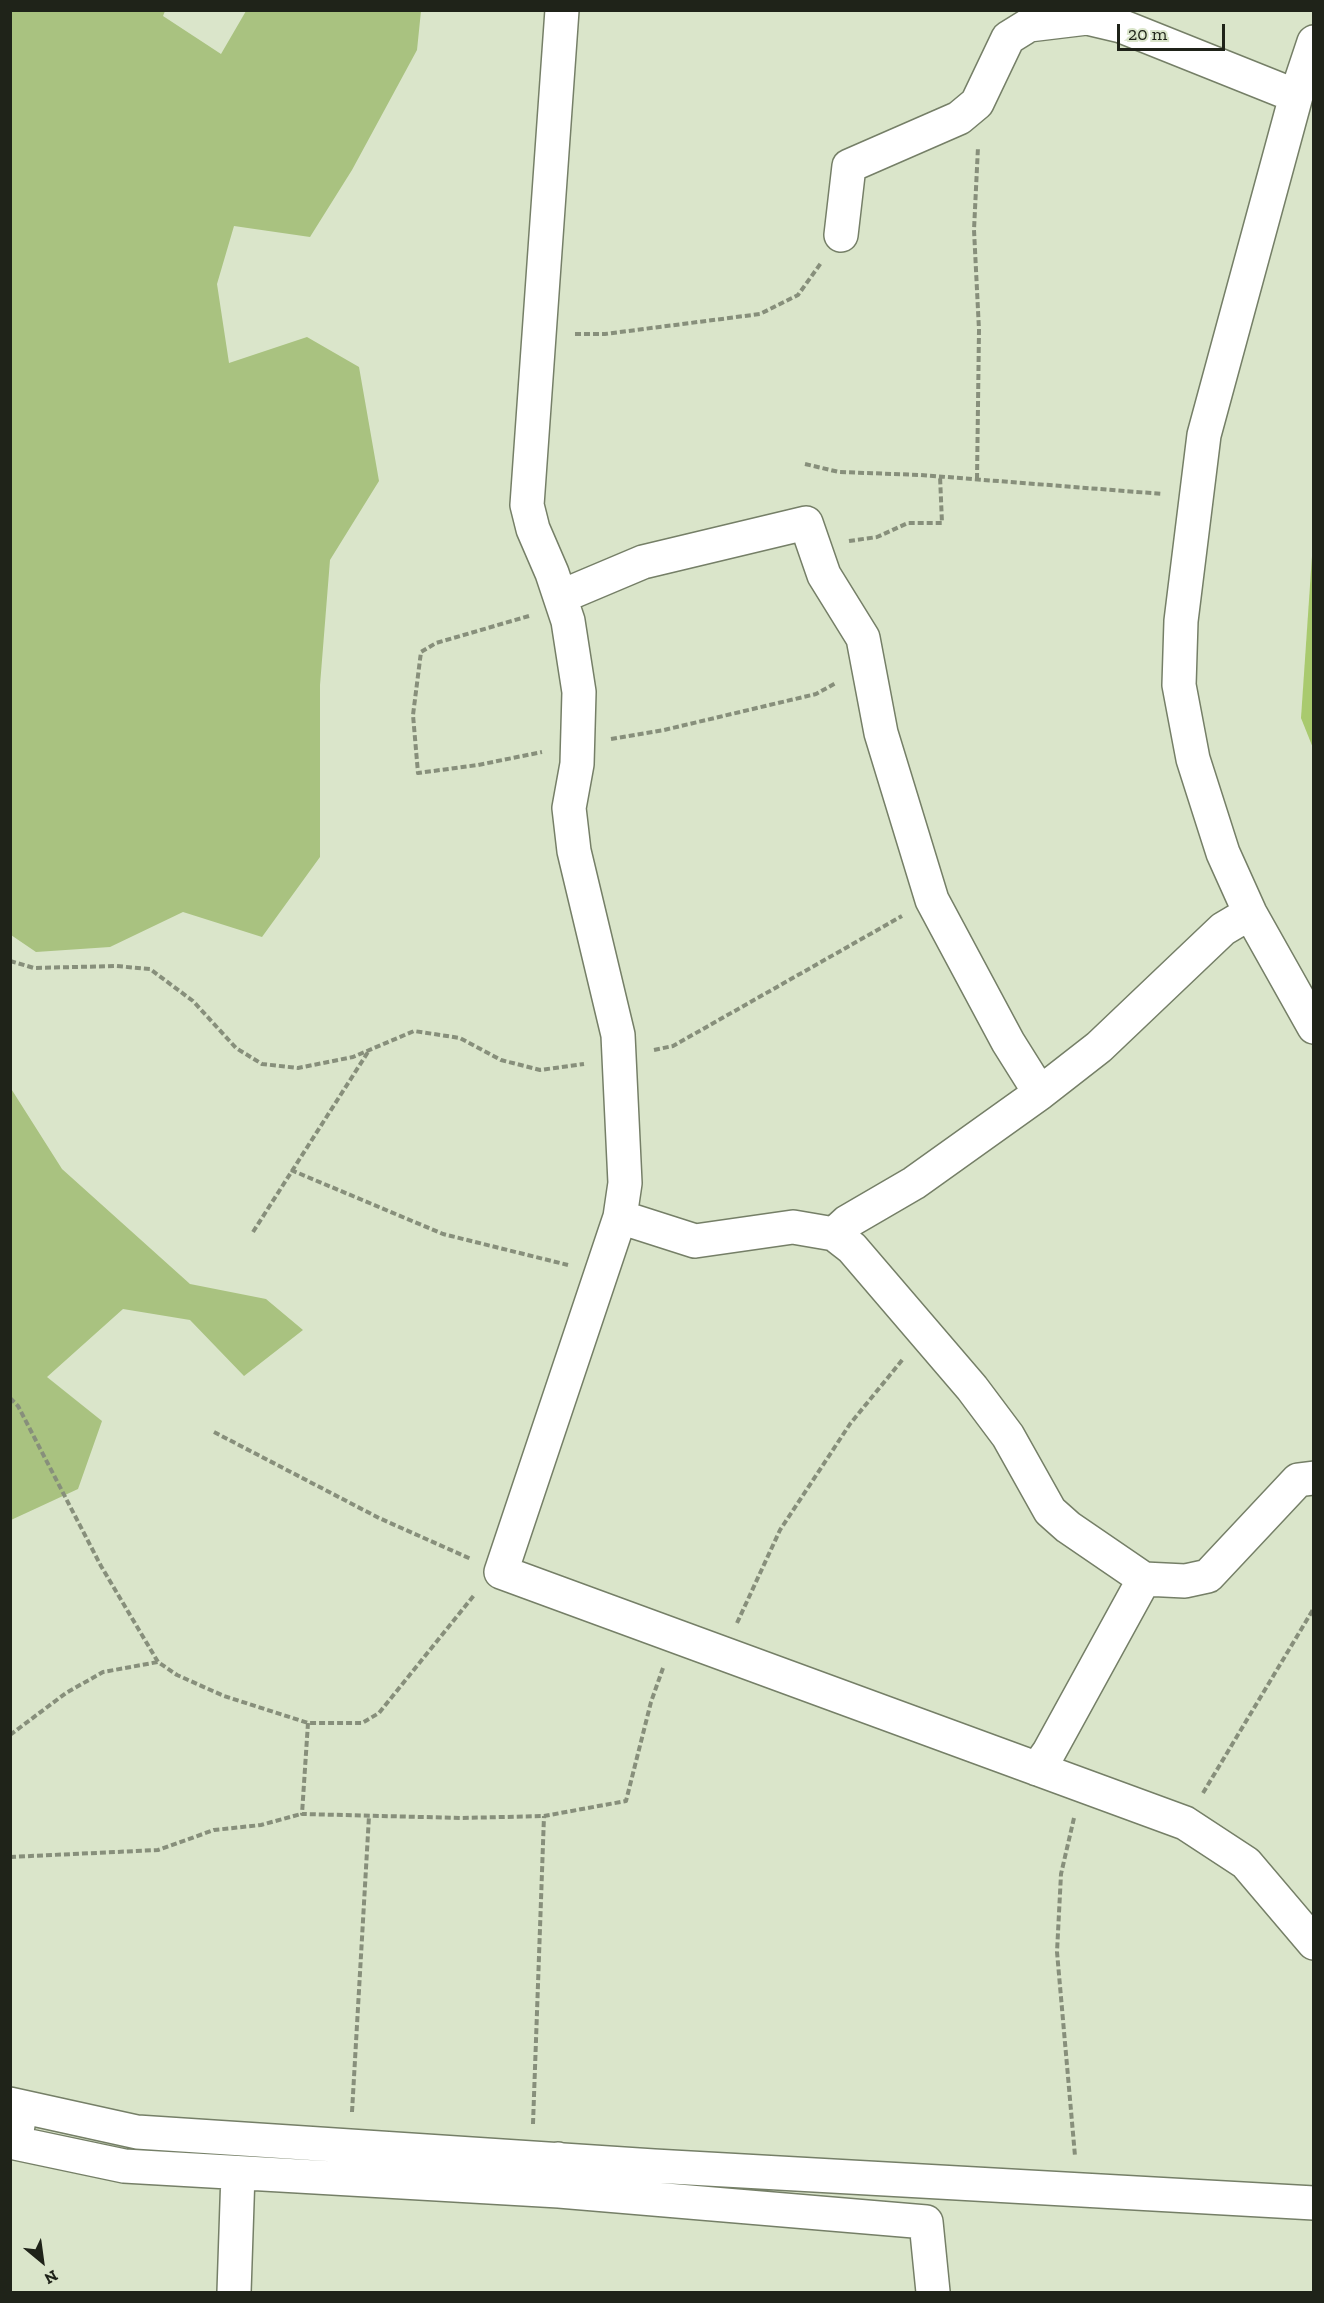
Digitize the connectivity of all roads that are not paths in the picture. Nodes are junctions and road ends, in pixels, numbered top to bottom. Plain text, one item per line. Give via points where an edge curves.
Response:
1 (562, 10) edge
2 (1314, 42) edge
3 (1296, 96) junction
4 (842, 235) road end
5 (560, 597) junction
6 (1250, 913) junction
7 (1314, 1027) edge
8 (1040, 1093) junction
9 (620, 1216) junction
10 (834, 1234) junction
11 (1314, 1478) edge
12 (1144, 1578) junction
13 (1037, 1769) junction
14 (1314, 1943) edge
15 (16, 2105) edge
16 (13, 2143) edge
17 (545, 2158) junction
18 (238, 2173) junction
19 (559, 2191) junction
20 (1314, 2203) edge
21 (234, 2292) edge
22 (933, 2292) edge

1 - 5 street via 527,505
2 - 3 street
3 - 4 street via 1121,26 1087,18 1029,25 1008,38 977,102 959,118 849,166
3 - 6 street via 1204,435 1181,621 1179,685 1193,759 1223,853
5 - 8 street via 643,562 806,523 824,575 863,638 880,733 932,900 1008,1042
5 - 9 street via 568,621 579,692 577,764 569,808 573,840 618,1035 625,1183
6 - 7 street
6 - 8 street via 1223,929 1099,1047
8 - 10 street via 914,1183 847,1222
9 - 10 street via 695,1240 793,1227
9 - 13 street via 501,1572
10 - 12 street via 852,1248 972,1388 1008,1436 1050,1511
11 - 12 street via 1298,1480 1208,1576 1185,1581
12 - 13 street
13 - 14 street via 1185,1823 1246,1863
15 - 16 street
15 - 17 street via 137,2132
16 - 18 street via 124,2166
17 - 19 street
17 - 20 street
18 - 19 street
18 - 21 street
19 - 22 street via 926,2222

